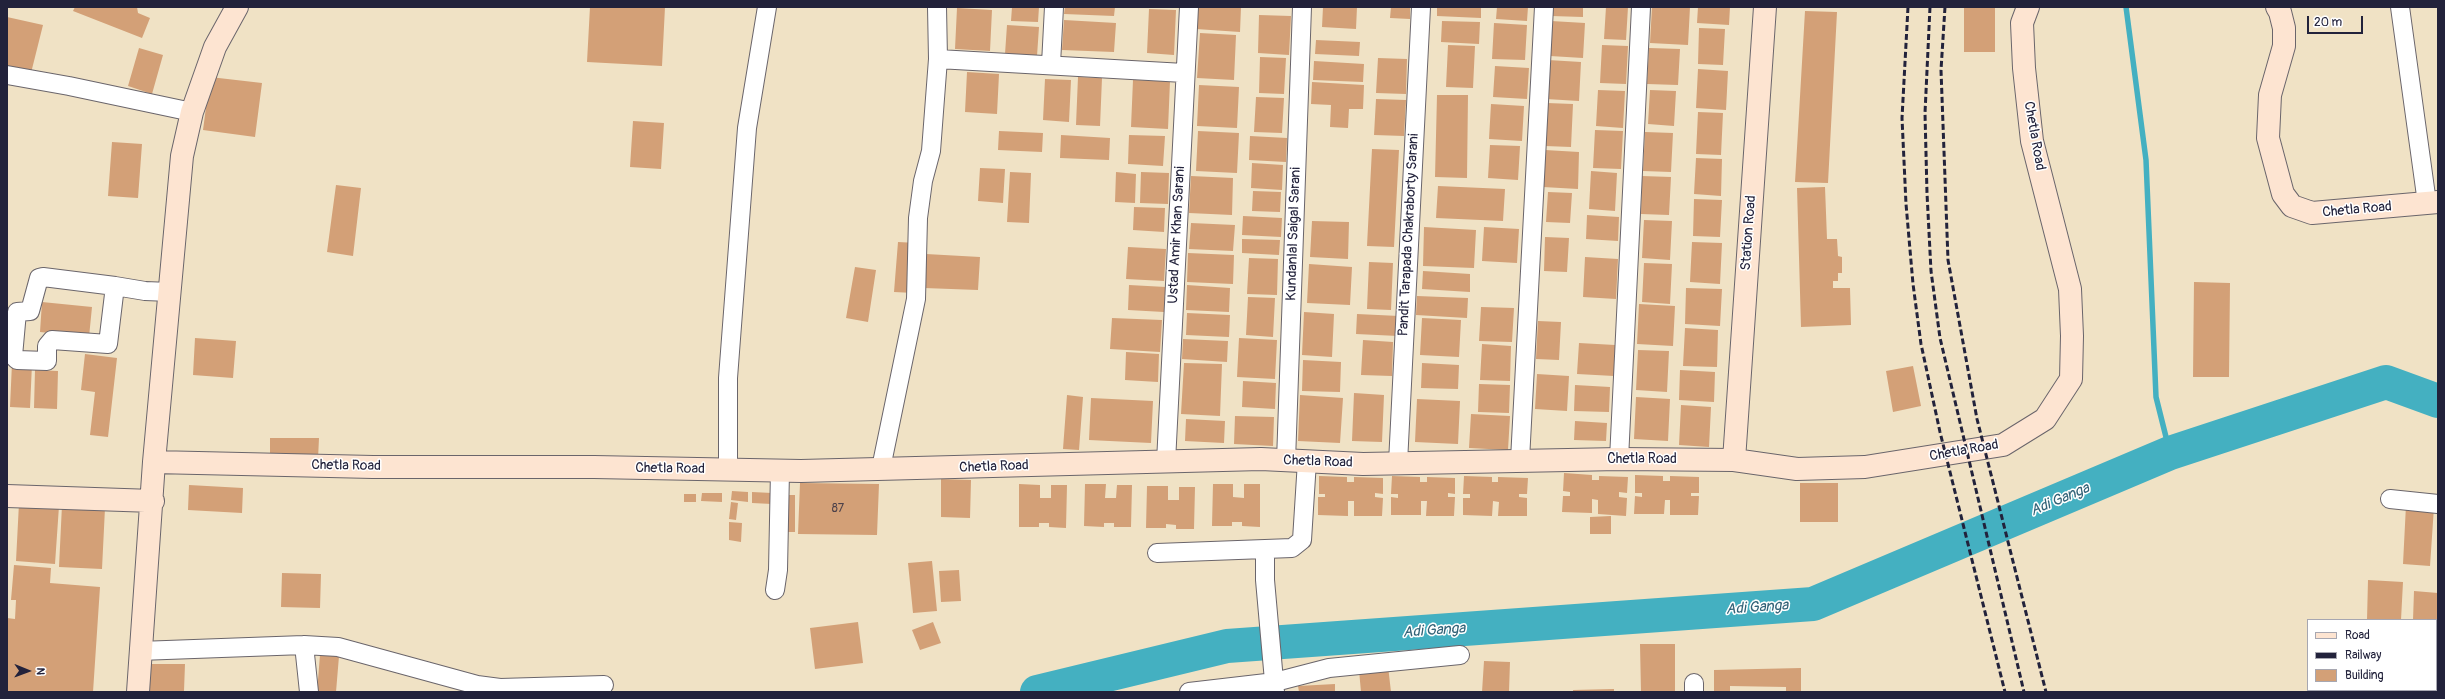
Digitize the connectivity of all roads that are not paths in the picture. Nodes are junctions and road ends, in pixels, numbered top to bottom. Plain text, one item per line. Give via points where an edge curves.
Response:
1 (236, 7) edge
2 (767, 7) edge
3 (938, 7) edge
4 (1054, 7) edge
5 (1189, 7) edge
6 (1302, 7) edge
7 (1420, 7) edge
8 (1544, 7) edge
9 (1641, 7) edge
10 (1765, 7) edge
11 (2028, 7) edge
12 (2277, 7) edge
13 (2400, 7) edge
14 (938, 58) junction
15 (1051, 64) junction
16 (1184, 73) junction
17 (7, 75) edge
18 (192, 112) junction
19 (2433, 203) edge
20 (115, 286) junction
21 (170, 292) junction
22 (1619, 459) junction
23 (1520, 460) junction
24 (1734, 460) junction
25 (1297, 461) junction
26 (154, 462) junction
27 (1166, 462) junction
28 (1398, 463) junction
29 (881, 468) junction
30 (728, 470) junction
31 (780, 471) junction
32 (7, 496) edge
33 (2390, 499) dead end
34 (153, 501) junction
35 (2438, 504) edge
36 (1265, 550) junction
37 (1157, 553) dead end
38 (775, 590) dead end
39 (304, 645) junction
40 (139, 651) junction
41 (1460, 655) dead end
42 (1274, 683) edge
43 (604, 686) dead end
44 (138, 692) edge
45 (309, 692) edge
46 (1193, 692) edge

1 - 18 main road via 215,47
2 - 30 street via 747,128 728,378
3 - 14 street
4 - 15 street
5 - 16 street, Ustad Amir Khan Sarani
6 - 25 street, Kundanlal Saigal Sarani
7 - 28 street, Pandit Tarapada Chakraborty Sarani
8 - 23 street
9 - 22 street
10 - 24 main road, Station Road
11 - 24 main road, Chetla Road via 2022,23 2032,142 2070,289 2071,379 2045,419 2003,445 1865,467 1797,469
12 - 19 main road, Chetla Road via 2284,28 2284,46 2270,95 2268,138 2283,194 2292,206 2312,213
13 - 19 street
14 - 15 street
14 - 29 street via 931,151 923,181 918,218 916,299
15 - 16 street
16 - 27 street, Ustad Amir Khan Sarani
17 - 18 street
18 - 21 main road via 182,156
20 - 20 street via 39,278 30,311 17,312 12,356 16,360 46,361 47,346 52,340 108,344
20 - 21 street
21 - 26 main road
22 - 23 main road, Chetla Road
22 - 24 main road, Chetla Road
23 - 28 main road, Chetla Road
25 - 27 main road, Chetla Road
25 - 28 main road, Chetla Road
25 - 36 street, Kundanlal Saigal Sarani via 1302,540 1292,548
26 - 30 main road, Chetla Road
26 - 34 main road
27 - 29 main road, Chetla Road
29 - 31 main road, Chetla Road
30 - 31 main road, Chetla Road
31 - 38 street via 778,570
32 - 34 main road
33 - 35 street
34 - 40 main road
36 - 37 street, Kundanlal Saigal Sarani
36 - 42 street via 1265,580
39 - 40 street
39 - 43 street via 364,652 477,685 500,688
39 - 45 street
40 - 44 main road
41 - 42 street via 1329,668
42 - 46 street

